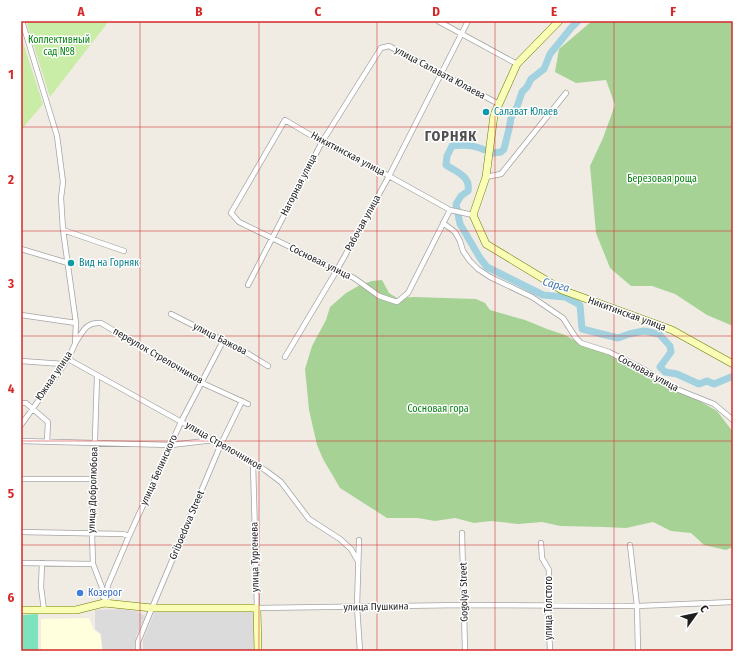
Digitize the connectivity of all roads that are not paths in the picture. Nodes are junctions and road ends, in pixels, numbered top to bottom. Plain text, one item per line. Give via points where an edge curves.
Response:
1 (22, 21) edge
2 (438, 21) edge
3 (468, 21) edge
4 (560, 21) edge
5 (462, 34) junction
6 (381, 48) joint
7 (517, 64) junction
8 (442, 74) junction
9 (566, 93) dead end
10 (499, 104) junction
11 (322, 142) junction
12 (389, 176) junction
13 (486, 176) junction
14 (455, 212) junction
15 (231, 213) joint
16 (473, 216) junction
17 (443, 223) junction
18 (63, 230) junction
19 (272, 238) junction
20 (21, 249) edge
21 (124, 250) dead end
22 (68, 263) junction
23 (337, 270) junction
24 (248, 285) dead end
25 (171, 314) dead end
26 (21, 315) edge
27 (76, 323) junction
28 (223, 341) junction
29 (75, 344) junction
30 (285, 357) dead end
31 (68, 359) junction
32 (21, 361) edge
33 (63, 364) junction
34 (733, 364) edge
35 (268, 366) dead end
36 (97, 376) junction
37 (202, 383) junction
38 (242, 401) junction
39 (21, 403) edge
40 (248, 404) dead end
41 (32, 408) junction
42 (733, 420) edge
43 (181, 422) junction
44 (21, 425) edge
45 (214, 440) junction
46 (21, 441) edge
47 (47, 441) junction
48 (95, 442) junction
49 (221, 444) junction
50 (171, 445) junction
51 (253, 463) junction
52 (21, 479) edge
53 (94, 479) junction
54 (21, 532) edge
55 (92, 533) junction
56 (462, 533) dead end
57 (129, 536) junction
58 (359, 540) dead end
59 (541, 543) dead end
60 (630, 545) dead end
61 (358, 561) junction
62 (21, 563) edge
63 (42, 564) junction
64 (93, 564) junction
65 (733, 602) edge
66 (104, 603) junction
67 (464, 606) junction
68 (548, 606) junction
69 (637, 606) junction
70 (357, 607) junction
71 (152, 608) junction
72 (256, 608) junction
73 (21, 610) edge
74 (44, 610) junction
75 (138, 651) edge
76 (258, 651) edge
77 (360, 651) edge
78 (465, 651) edge
79 (550, 651) edge
80 (638, 651) edge

1 - 18 street, Южная улица via 58,136 63,182
2 - 5 street
3 - 5 street, Рабочая улица
4 - 7 street
5 - 7 street
5 - 8 street, Рабочая улица
6 - 8 street, улица Салавата Юлаева via 389,46
6 - 11 street, Нагорная улица
7 - 10 street
8 - 10 street, улица Салавата Юлаева
8 - 12 street, Рабочая улица
9 - 13 street via 502,174
10 - 13 street via 494,115
11 - 12 street, Никитинская улица
11 - 15 street, Никитинская улица via 285,120
11 - 19 street, Нагорная улица
12 - 14 street, Никитинская улица
12 - 23 street, Рабочая улица
13 - 16 street
14 - 16 street, Никитинская улица
14 - 17 street
15 - 19 street, Сосновая улица via 239,222
16 - 34 street, Никитинская улица via 486,244 562,290 672,330
17 - 23 street, Сосновая улица via 408,293 397,302 379,296 354,278
17 - 42 street, Сосновая улица via 455,232 463,251 478,269 532,297 563,318 581,343 609,352 645,370 669,386 714,404
18 - 21 street
18 - 22 street, Южная улица
19 - 23 street, Сосновая улица
19 - 24 street, Нагорная улица
20 - 22 street
22 - 27 street, Южная улица
23 - 30 street, Рабочая улица
25 - 28 street, улица Бажова
26 - 27 street
27 - 29 street, Южная улица
28 - 35 street, улица Бажова
28 - 37 street, улица Белинского
29 - 31 street, Южная улица
29 - 37 street, переулок Стрелочников via 86,327 95,323 101,324
31 - 33 street, Южная улица
31 - 36 street, улица Стрелочников
32 - 33 street
33 - 41 street, Южная улица
36 - 43 street, улица Стрелочников
36 - 48 street, улица Добролюбова
37 - 38 street, переулок Стрелочников
37 - 43 street, улица Белинского
38 - 40 street, переулок Стрелочников
38 - 49 street, Griboedova Street
39 - 41 street via 26,403
41 - 44 street, Южная улица
41 - 47 street via 48,422
43 - 45 street, улица Стрелочников
43 - 50 street, улица Белинского
45 - 49 street, улица Стрелочников
45 - 50 street
46 - 47 street
47 - 48 street
48 - 50 street
48 - 53 street, улица Добролюбова
49 - 51 street, улица Стрелочников
49 - 71 street, Griboedova Street
50 - 57 street, улица Белинского
51 - 61 street, улица Стрелочников via 281,482 309,519 351,548
51 - 72 street, улица Тургенева
52 - 53 street
53 - 55 street, улица Добролюбова
54 - 55 street
55 - 57 street
55 - 64 street, улица Добролюбова
56 - 67 street, Gogolya Street
57 - 66 street, улица Белинского via 108,585
58 - 61 street
59 - 68 street, улица Толстого via 542,558 549,570
60 - 69 street
61 - 70 street
62 - 63 street
63 - 64 street
63 - 74 street
64 - 66 street, улица Добролюбова
65 - 69 street, улица Пушкина
66 - 71 street, улица Пушкина
66 - 74 street, улица Пушкина via 76,610
67 - 68 street, улица Пушкина
67 - 70 street, улица Пушкина
67 - 78 street, Gogolya Street
68 - 69 street, улица Пушкина
68 - 79 street, улица Толстого
69 - 80 street
70 - 72 street, улица Пушкина
70 - 77 street
71 - 72 street, улица Пушкина
71 - 75 street, Griboedova Street via 138,642
72 - 76 street, улица Тургенева
73 - 74 street, улица Пушкина

